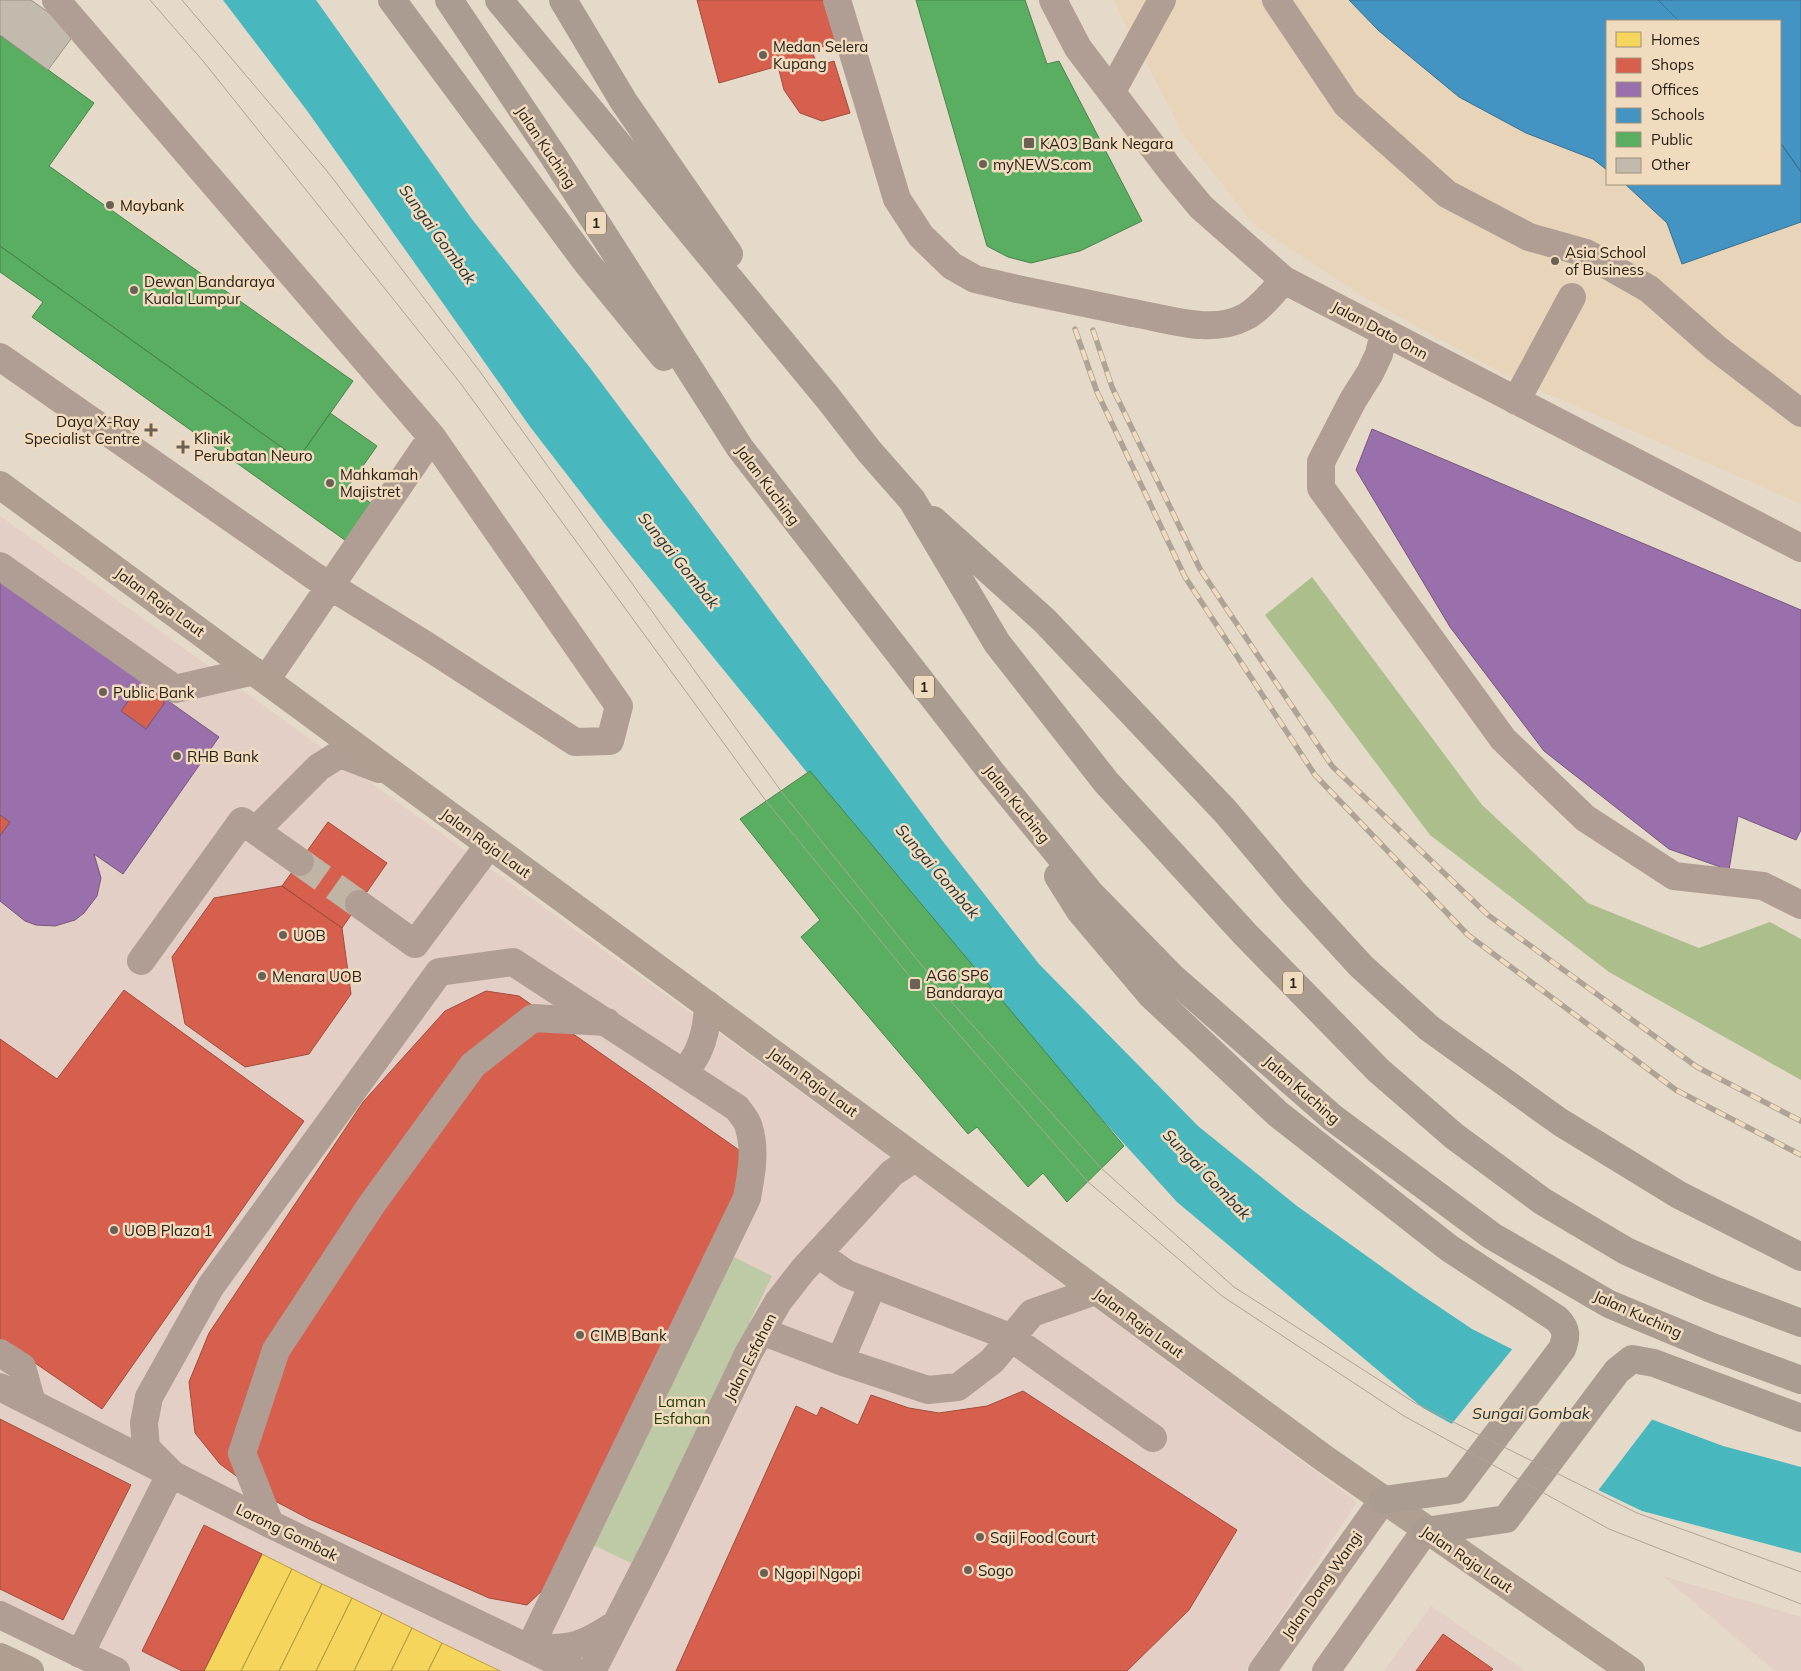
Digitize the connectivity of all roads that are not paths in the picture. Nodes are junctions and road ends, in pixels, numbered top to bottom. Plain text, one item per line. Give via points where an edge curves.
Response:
1 (56, 0) edge
2 (392, 0) edge
3 (449, 0) edge
4 (499, 0) edge
5 (563, 0) edge
6 (837, 0) edge
7 (1052, 0) edge
8 (1162, 0) edge
9 (1276, 0) edge
10 (1112, 91) junction
11 (1284, 280) junction
12 (1572, 297) dead end
13 (1384, 333) junction
14 (0, 357) edge
15 (828, 398) junction
16 (1516, 401) junction
17 (1801, 413) edge
18 (432, 437) junction
19 (740, 448) junction
20 (0, 485) edge
21 (912, 500) junction
22 (1801, 548) edge
23 (0, 566) edge
24 (330, 587) junction
25 (260, 676) junction
26 (391, 773) junction
27 (992, 773) junction
28 (256, 830) junction
29 (489, 845) junction
30 (300, 862) tunnel mouth
31 (359, 904) tunnel mouth
32 (1801, 904) edge
33 (141, 961) dead end
34 (708, 1006) junction
35 (608, 1022) junction
36 (684, 1072) junction
37 (915, 1158) junction
38 (818, 1254) junction
39 (1801, 1258) edge
40 (873, 1284) junction
41 (1096, 1291) junction
42 (1801, 1323) edge
43 (761, 1331) junction
44 (1010, 1337) junction
45 (0, 1353) edge
46 (840, 1361) junction
47 (1801, 1380) edge
48 (0, 1387) edge
49 (32, 1403) junction
50 (1801, 1418) edge
51 (1153, 1438) dead end
52 (170, 1473) junction
53 (1383, 1500) junction
54 (270, 1524) junction
55 (1425, 1531) junction
56 (0, 1614) edge
57 (616, 1624) junction
58 (80, 1654) junction
59 (0, 1657) edge
60 (546, 1659) edge
61 (30, 1671) edge
62 (116, 1671) edge
63 (576, 1671) edge
64 (592, 1671) edge
65 (1262, 1671) edge
66 (1326, 1671) edge
67 (1631, 1671) edge

1 - 18 street
2 - 19 highway via 587,263
3 - 19 highway, Jalan Kuching / 1 via 554,156
4 - 15 highway, 1
5 - 15 highway via 624,102
6 - 11 street, bridge via 897,199 921,236 952,266 991,284 1199,325 1223,326 1247,316
7 - 10 street, Jalan Dato Onn via 1078,48
8 - 10 street
9 - 17 street via 1346,104 1447,194 1529,237 1586,253 1649,289 1716,348
10 - 11 street, Jalan Dato Onn via 1201,207
11 - 13 street, Jalan Dato Onn
12 - 16 street
13 - 16 street, Jalan Dato Onn
13 - 32 street via 1370,373 1321,462 1321,488 1503,739 1585,818 1674,876 1763,886
14 - 24 street
15 - 21 highway, 1
16 - 22 street, Jalan Dato Onn
18 - 24 street
18 - 24 street via 619,706 610,741 576,742
19 - 27 highway, Jalan Kuching / 1
20 - 25 main road, Jalan Raja Laut
21 - 39 highway via 1045,621 1225,811 1361,966 1429,1028 1560,1122 1679,1195
21 - 42 highway, 1 via 997,643 1106,782 1245,934 1378,1070 1454,1136 1542,1201 1626,1251 1711,1289
23 - 25 street via 175,689
24 - 25 street
25 - 26 main road, Jalan Raja Laut
26 - 28 street via 340,754 319,767
26 - 29 main road, Jalan Raja Laut
27 - 47 highway, Jalan Kuching / 1 via 1090,893 1172,978 1333,1118 1492,1236 1609,1304
27 - 53 highway via 1080,911 1151,995 1278,1114 1351,1173 1449,1248 1564,1326 1566,1333 1562,1349 1456,1490
28 - 30 street
28 - 33 street via 242,821
29 - 31 street via 415,944
29 - 34 main road, Jalan Raja Laut
34 - 36 street via 697,1054
34 - 37 main road, Jalan Raja Laut
35 - 36 street
35 - 52 street via 512,962 439,972 211,1286 149,1397 144,1423 146,1448
35 - 54 street via 532,1018 473,1065 372,1204 276,1350 242,1453
36 - 60 street via 737,1108 749,1126 752,1170 746,1198
37 - 38 street, Jalan Esfahan via 892,1173
37 - 41 main road, Jalan Raja Laut
38 - 40 street via 847,1274
38 - 43 street, Jalan Esfahan via 778,1302
40 - 44 street
40 - 46 street
41 - 44 street via 1032,1313
41 - 53 main road, Jalan Raja Laut
43 - 46 street
43 - 57 street, Jalan Esfahan
44 - 46 street via 992,1361 958,1387 928,1390
44 - 51 street
45 - 49 street via 22,1367
48 - 49 street, Lorong Gombak
49 - 52 street, Lorong Gombak
50 - 55 highway via 1654,1363 1632,1359 1617,1371 1506,1519
52 - 54 street, Lorong Gombak
52 - 58 street
53 - 55 main road, Jalan Raja Laut
53 - 65 street, Jalan Dang Wangi
54 - 60 street, Lorong Gombak
55 - 66 street
55 - 67 main road, Jalan Raja Laut
56 - 58 street
57 - 60 street via 593,1640
57 - 64 street, Jalan Esfahan
58 - 62 street
59 - 61 main road
60 - 63 street, Lorong Gombak

